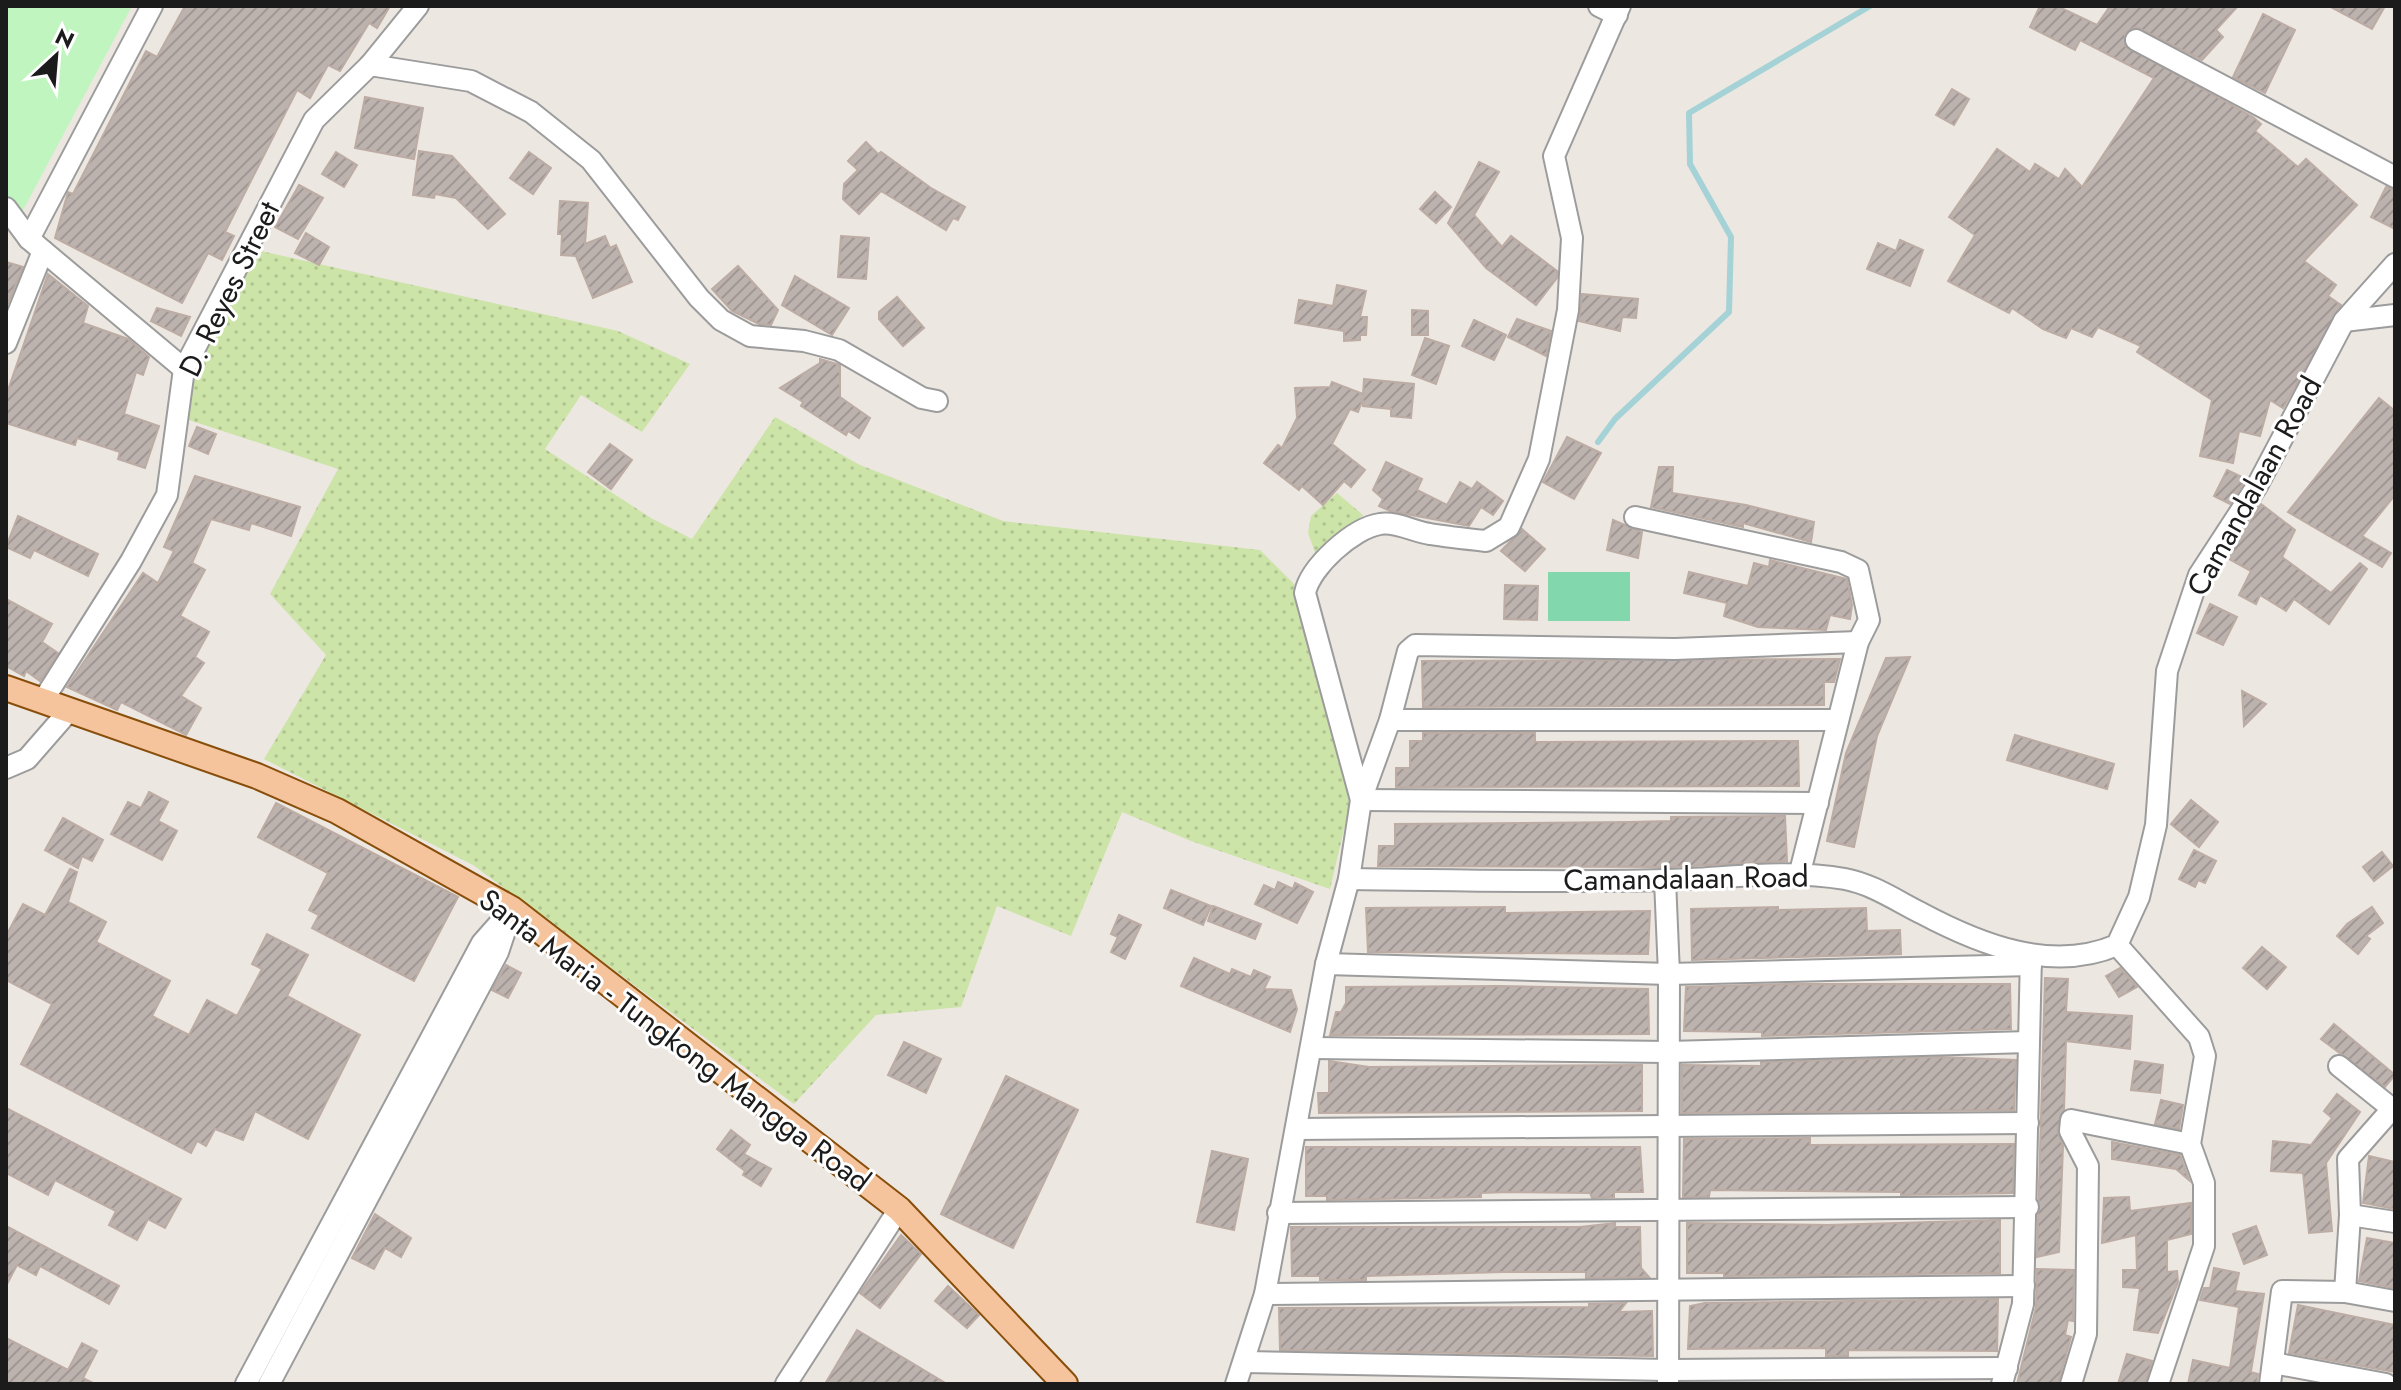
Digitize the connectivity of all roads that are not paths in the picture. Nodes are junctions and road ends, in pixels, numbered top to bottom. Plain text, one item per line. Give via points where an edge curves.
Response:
1 (152, 6) edge
2 (418, 6) edge
3 (1612, 9) edge
4 (2136, 40) dead end
5 (370, 65) junction
6 (2395, 177) edge
7 (6, 208) edge
8 (36, 245) junction
9 (2395, 264) edge
10 (2395, 315) edge
11 (2344, 321) junction
12 (6, 343) edge
13 (184, 369) junction
14 (937, 401) dead end
15 (1635, 517) dead end
16 (1858, 642) junction
17 (6, 688) edge
18 (42, 702) junction
19 (68, 712) junction
20 (1390, 720) junction
21 (1838, 720) junction
22 (6, 768) edge
23 (1361, 800) junction
24 (1818, 803) junction
25 (1800, 872) junction
26 (1349, 879) junction
27 (1665, 880) junction
28 (512, 909) junction
29 (2117, 945) junction
30 (2031, 960) junction
31 (1326, 964) junction
32 (1669, 974) junction
33 (2029, 1042) junction
34 (1312, 1048) junction
35 (1669, 1052) junction
36 (2339, 1066) dead end
37 (2394, 1110) edge
38 (2028, 1123) junction
39 (1668, 1126) junction
40 (1297, 1129) junction
41 (2190, 1144) junction
42 (2028, 1207) junction
43 (899, 1209) junction
44 (1668, 1209) junction
45 (1278, 1213) junction
46 (2350, 1215) junction
47 (2395, 1222) edge
48 (2024, 1286) junction
49 (1668, 1288) junction
50 (2345, 1292) junction
51 (1265, 1294) junction
52 (2395, 1301) edge
53 (1244, 1362) junction
54 (2272, 1374) edge
55 (2005, 1376) edge
56 (1668, 1377) edge
57 (246, 1384) edge
58 (269, 1384) edge
59 (786, 1384) edge
60 (1065, 1384) edge
61 (1236, 1384) edge
62 (2071, 1384) edge
63 (2158, 1384) edge
64 (2386, 1384) edge

1 - 8 street
2 - 5 street, D. Reyes Street
3 - 23 street via 1554,156 1572,238 1568,310 1539,459 1509,527 1486,541 1382,523 1338,548 1307,582 1305,593
4 - 6 street
5 - 13 street, D. Reyes Street via 314,120
5 - 14 street via 471,81 531,112 591,160 721,320 750,336 839,350 922,398
7 - 8 street
8 - 12 street
8 - 13 street
9 - 11 street, Camandalaan Road
10 - 11 street
11 - 29 street, Camandalaan Road via 2257,486 2199,575 2167,671 2156,825 2139,897
13 - 18 street, D. Reyes Street via 167,495
15 - 16 street via 1858,570 1869,620
16 - 20 street via 1675,649 1415,645 1403,660
16 - 21 street
17 - 18 main road, Santa Maria - Tungkong Mangga Road
18 - 19 main road, Santa Maria - Tungkong Mangga Road
19 - 22 street via 27,759
19 - 28 main road, Santa Maria - Tungkong Mangga Road via 257,776 337,811
20 - 21 street
20 - 23 street
21 - 24 street
23 - 24 street
23 - 26 street
24 - 25 street
25 - 27 street, Camandalaan Road
25 - 30 street, Camandalaan Road via 1848,879
26 - 27 street, Camandalaan Road
26 - 31 street
27 - 32 street
28 - 43 main road, Santa Maria - Tungkong Mangga Road
28 - 57 street via 482,943
28 - 58 street via 498,952
29 - 30 street, Camandalaan Road via 2096,954
29 - 41 street via 2204,1046
30 - 32 street
30 - 33 street
31 - 32 street
31 - 34 street
32 - 35 street
33 - 35 street
33 - 38 street
34 - 35 street
34 - 40 street
35 - 39 street
36 - 37 street
37 - 46 street via 2348,1159
38 - 39 street
38 - 42 street
39 - 40 street
39 - 44 street
40 - 45 street
41 - 62 street via 2071,1120 2070,1131 2088,1166 2086,1334
41 - 63 street via 2204,1183 2204,1246
42 - 44 street
42 - 48 street
43 - 59 street
43 - 60 main road, Santa Maria - Tungkong Mangga Road
44 - 45 street
44 - 49 street
45 - 51 street
46 - 47 street
46 - 50 street
48 - 49 street
48 - 55 street
49 - 51 street
49 - 56 street
50 - 52 street
50 - 54 street via 2282,1291
51 - 53 street
53 - 56 street
53 - 61 street
54 - 64 street
55 - 56 street

